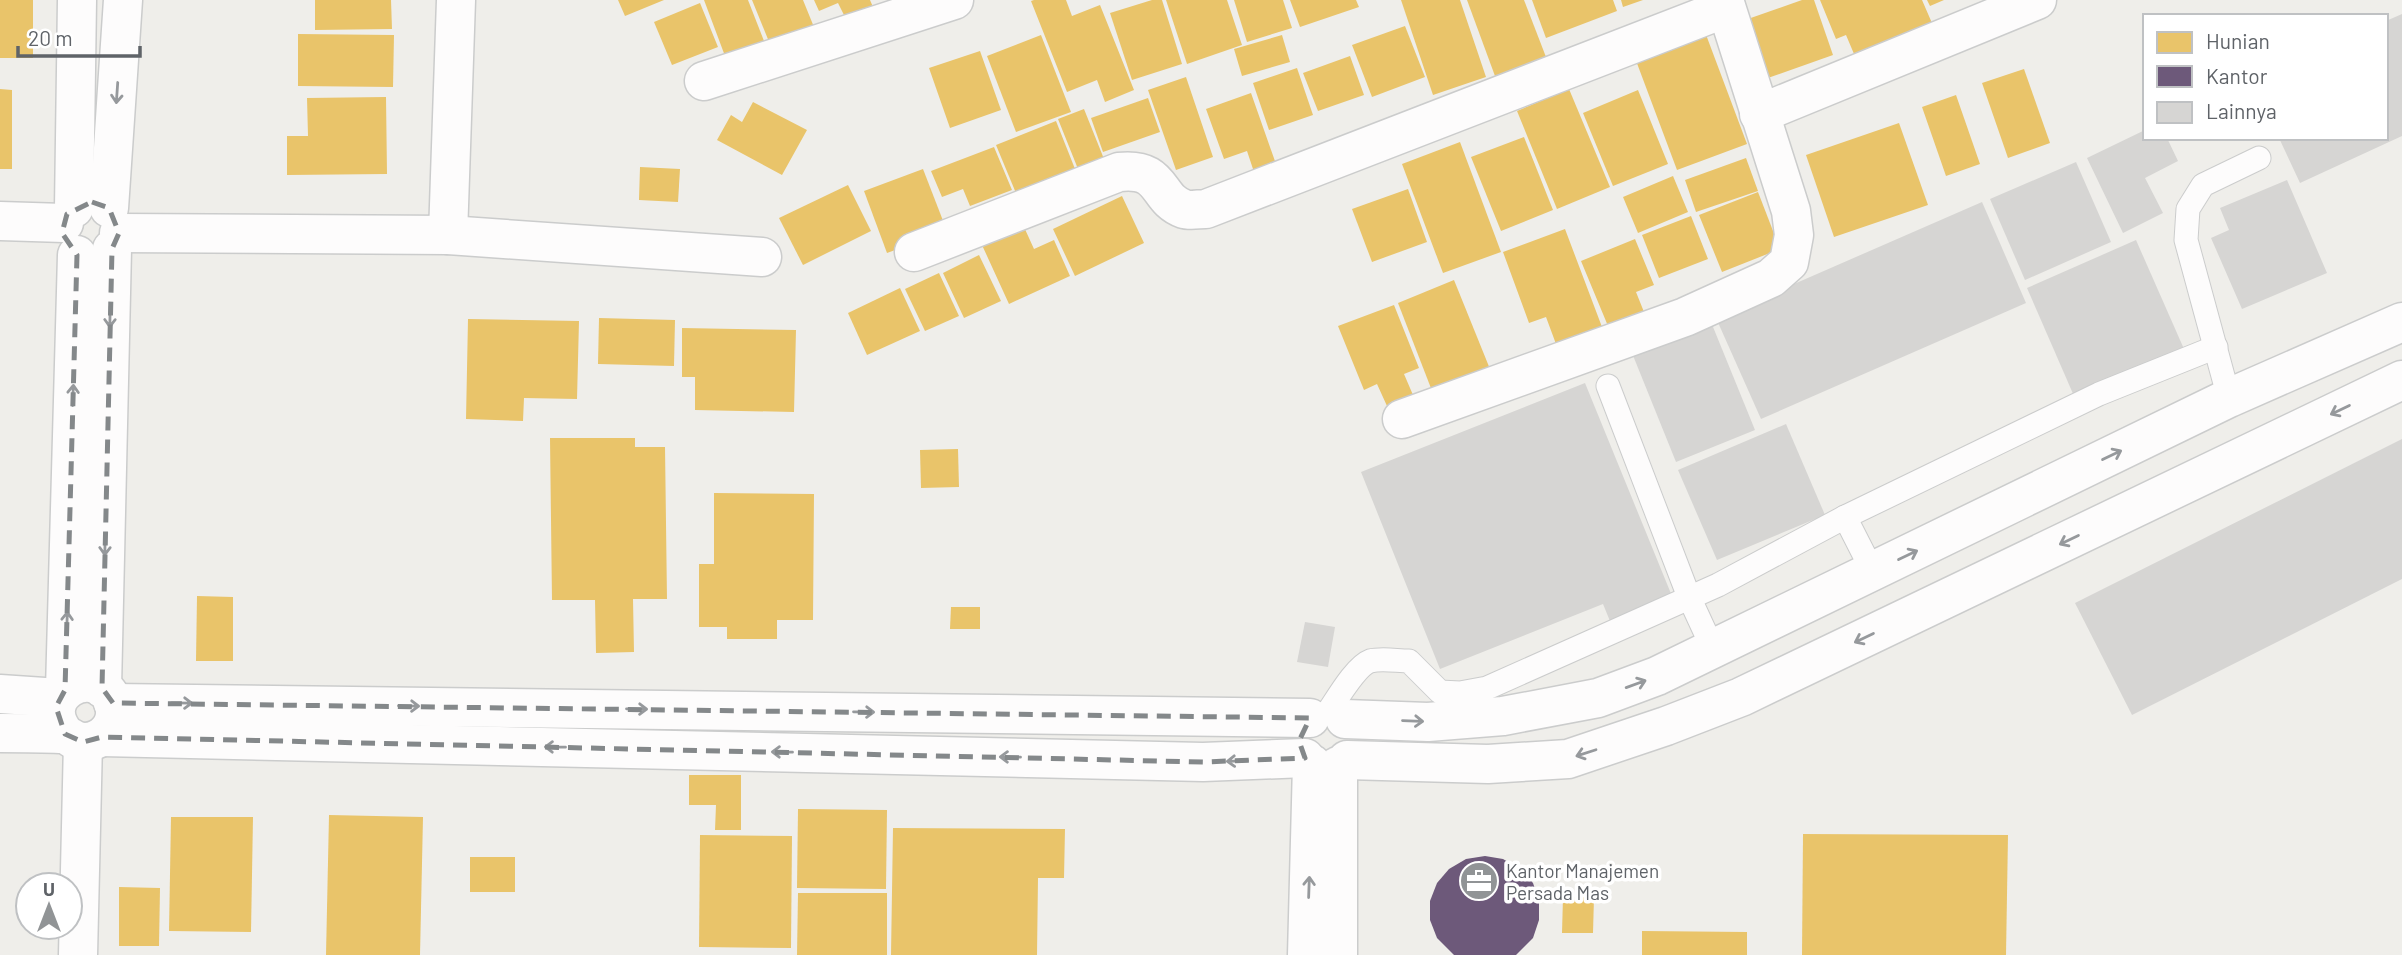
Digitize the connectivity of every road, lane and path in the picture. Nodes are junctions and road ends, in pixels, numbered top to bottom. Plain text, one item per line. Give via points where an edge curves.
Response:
1 (76, 0) edge
2 (123, 0) edge
3 (456, 0) edge
4 (954, 0) edge
5 (2037, 0) edge
6 (1725, 4) edge
7 (896, 8) edge
8 (704, 81) dead end
9 (1759, 114) junction
10 (2259, 158) dead end
11 (0, 221) edge
12 (92, 229) junction
13 (448, 235) junction
14 (914, 253) dead end
15 (762, 257) dead end
16 (2402, 322) edge
17 (2216, 347) junction
18 (2402, 380) edge
19 (1608, 386) dead end
20 (2229, 398) junction
21 (1402, 419) dead end
22 (1845, 517) junction
23 (1873, 572) junction
24 (1689, 597) junction
25 (1713, 649) junction
26 (0, 694) edge
27 (84, 713) junction
28 (1328, 716) junction
29 (0, 733) edge
30 (1326, 762) junction
31 (78, 955) edge
32 (1307, 955) edge
33 (1338, 955) edge

1 - 12 street
2 -> 12 street
3 - 13 street
4 - 7 street
5 - 9 street
6 - 9 street
6 - 14 street via 1206,209 1186,210 1174,204 1144,173 1119,172
7 - 8 street
9 - 21 street via 1791,211 1794,235 1789,262 1771,278 1685,317
10 - 17 lane via 2203,185 2188,209 2186,240
11 - 12 street
12 - 13 street
12 - 27 street
13 - 15 street
16 - 20 street
17 - 20 lane
17 - 22 lane via 2099,394
18 -> 30 street via 1741,697 1666,726 1568,759 1488,764
19 - 24 lane
23 -> 20 street
22 - 23 lane
22 - 24 lane
23 - 25 street
24 - 25 lane
24 - 28 lane via 1487,688 1440,692 1409,661 1367,662
28 -> 25 street via 1427,722 1503,716 1598,698
26 - 27 street
27 -> 28 street
27 - 29 street
30 -> 27 street via 1189,761
27 - 31 street
28 - 30 street via 1300,733 1298,741
28 - 30 street via 1354,734 1352,753
32 -> 30 street
30 - 33 street

